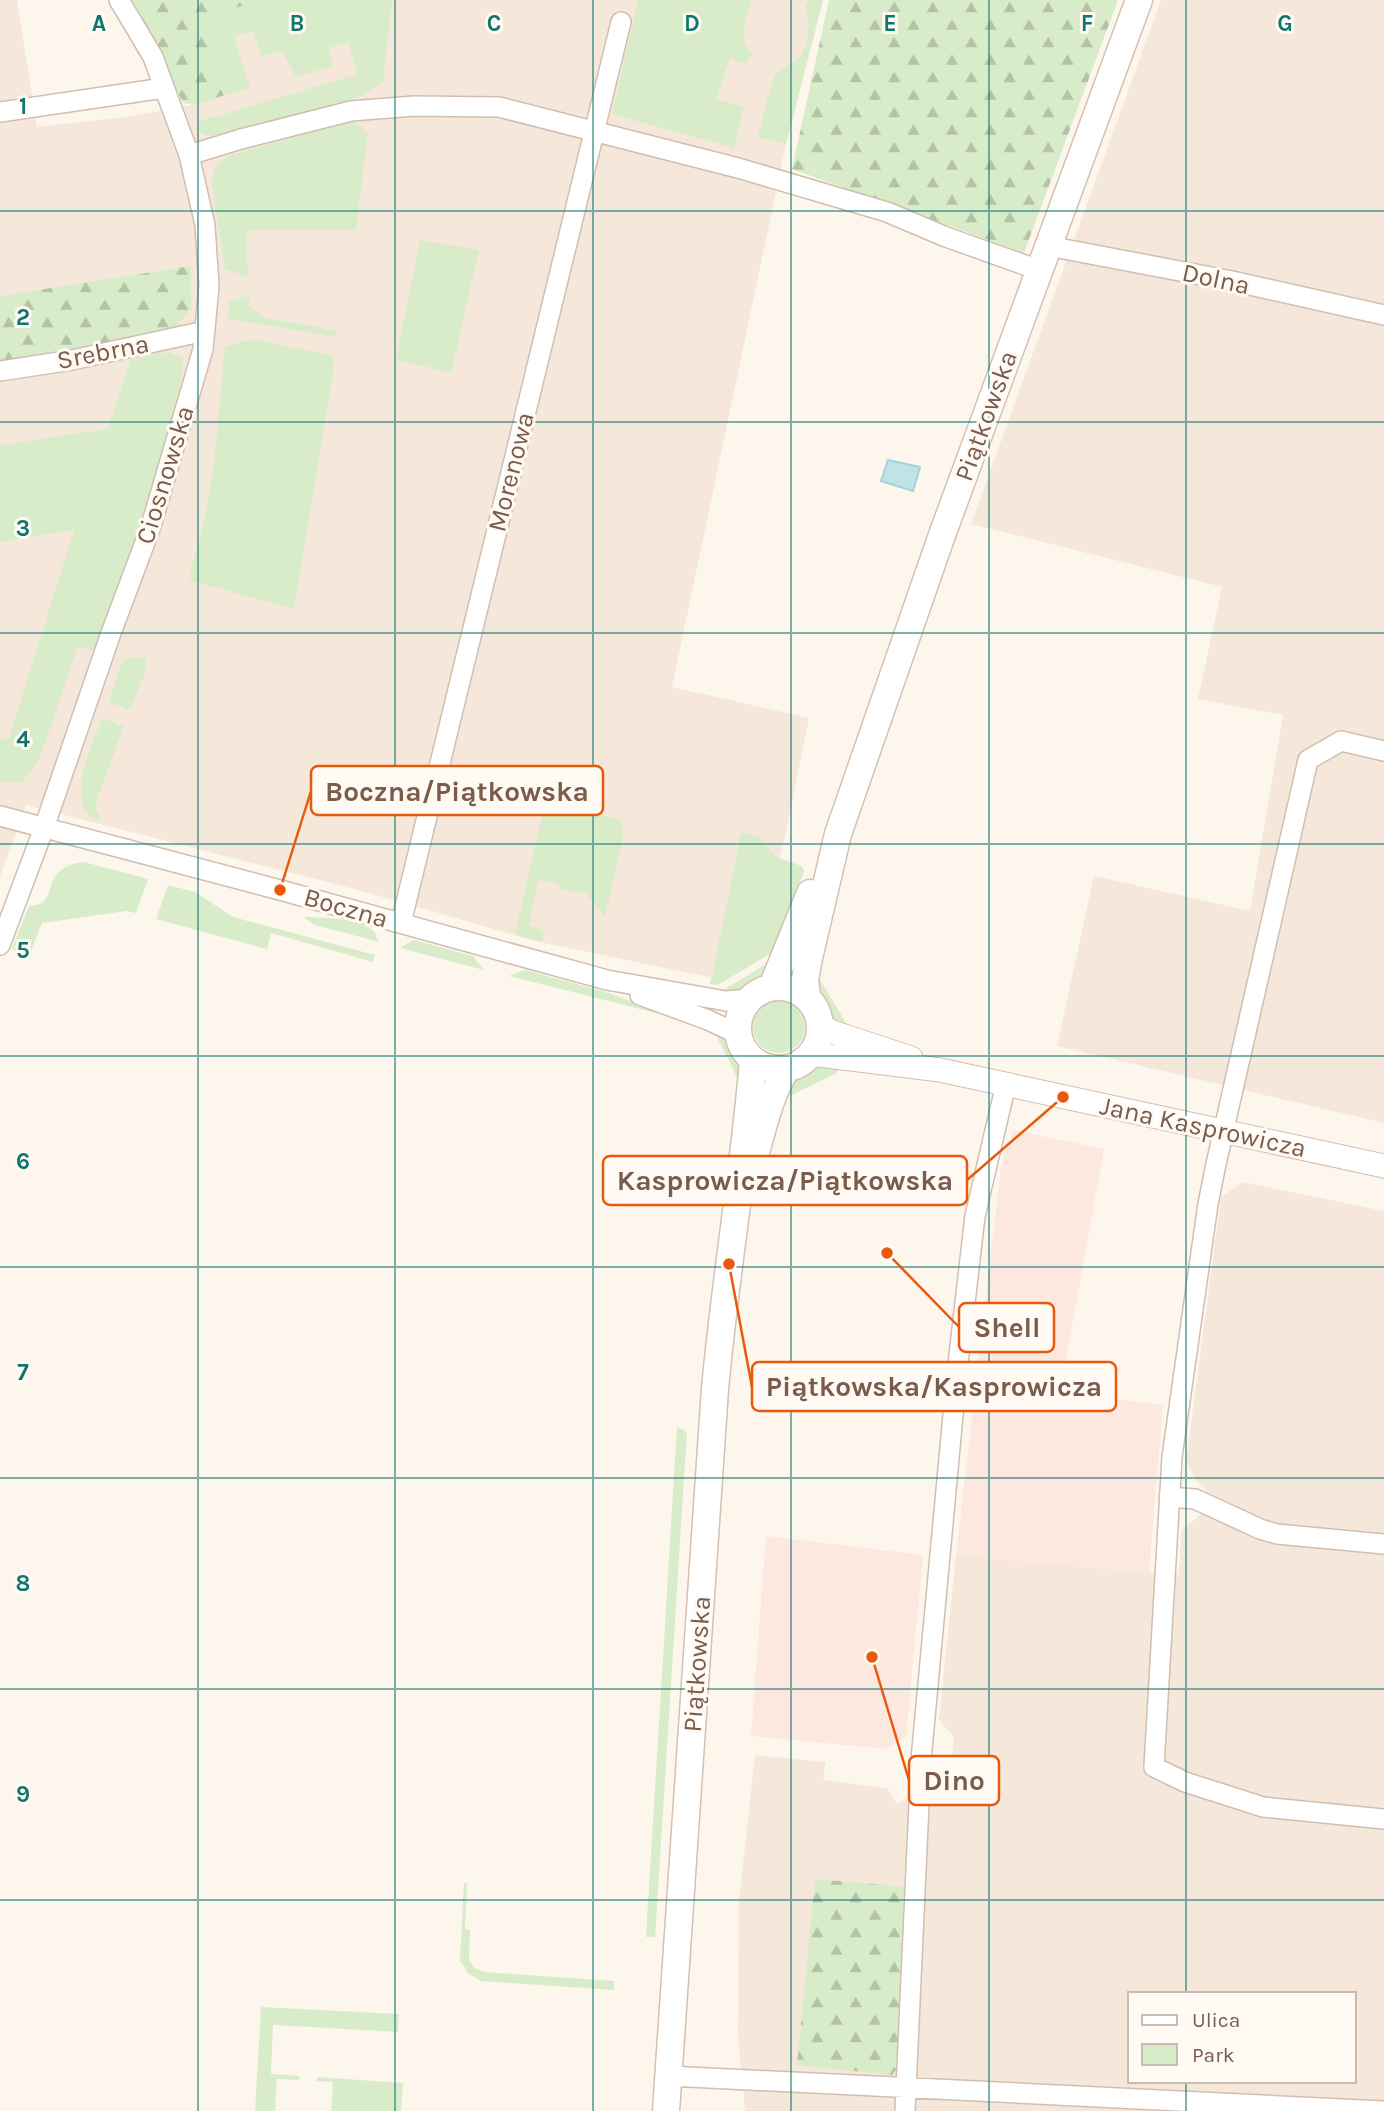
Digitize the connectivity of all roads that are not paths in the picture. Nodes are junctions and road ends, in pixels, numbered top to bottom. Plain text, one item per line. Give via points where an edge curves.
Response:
1 (119, 0) edge
2 (1139, 0) edge
3 (621, 22) dead end
4 (164, 88) junction
5 (0, 112) edge
6 (596, 132) junction
7 (189, 155) junction
8 (1048, 246) junction
9 (1039, 270) junction
10 (1384, 315) edge
11 (205, 331) junction
12 (0, 371) edge
13 (1384, 751) edge
14 (0, 816) edge
15 (44, 828) junction
16 (838, 834) junction
17 (401, 923) junction
18 (0, 944) edge
19 (607, 980) junction
20 (761, 993) junction
21 (807, 997) junction
22 (820, 1025) junction
23 (738, 1034) junction
24 (811, 1054) junction
25 (753, 1060) junction
26 (788, 1068) junction
27 (940, 1070) junction
28 (1006, 1084) junction
29 (1224, 1132) junction
30 (1384, 1166) edge
31 (736, 1219) junction
32 (1169, 1497) junction
33 (1384, 1544) edge
34 (1384, 1819) edge
35 (668, 2076) junction
36 (905, 2086) junction
37 (666, 2111) edge
38 (905, 2111) edge
39 (1384, 2111) edge

1 - 4 street, Ciosnowska via 153,57
2 - 8 main road, Piątkowska
3 - 6 street, Morenowa
4 - 5 street
4 - 7 street, Ciosnowska
6 - 7 street via 499,107 414,106 351,111
6 - 9 street via 887,212
6 - 17 street, Morenowa
7 - 11 street, Ciosnowska via 205,225 209,285
8 - 9 main road, Piątkowska
8 - 10 street, Dolna
9 - 16 main road, Piątkowska
11 - 12 street, Srebrna
11 - 15 street, Ciosnowska via 150,529
13 - 29 street via 1342,741 1308,760
14 - 15 street, Boczna
15 - 17 street, Boczna
15 - 18 street, Ciosnowska
16 - 20 main road, Piątkowska
16 - 21 main road, Piątkowska via 809,958
17 - 19 street, Boczna
19 - 20 street, Boczna via 726,1001
19 - 23 street, Boczna
20 - 21 main road via 784,987
20 - 23 main road via 742,1009
21 - 22 main road
22 - 24 main road
22 - 27 street, Jana Kasprowicza
23 - 25 main road
24 - 26 main road
24 - 27 street, Jana Kasprowicza
25 - 26 main road via 763,1066
25 - 31 main road, Piątkowska
26 - 31 main road, Piątkowska via 771,1102
27 - 28 street, Jana Kasprowicza
28 - 29 street, Jana Kasprowicza
28 - 36 street via 975,1216 957,1372 920,1760
29 - 30 street, Jana Kasprowicza
29 - 32 street via 1208,1204
31 - 35 main road, Piątkowska via 716,1377
32 - 33 street via 1195,1499 1277,1534
32 - 34 street via 1154,1767 1263,1807
35 - 36 street
35 - 37 main road, Piątkowska
36 - 38 street
36 - 39 street

